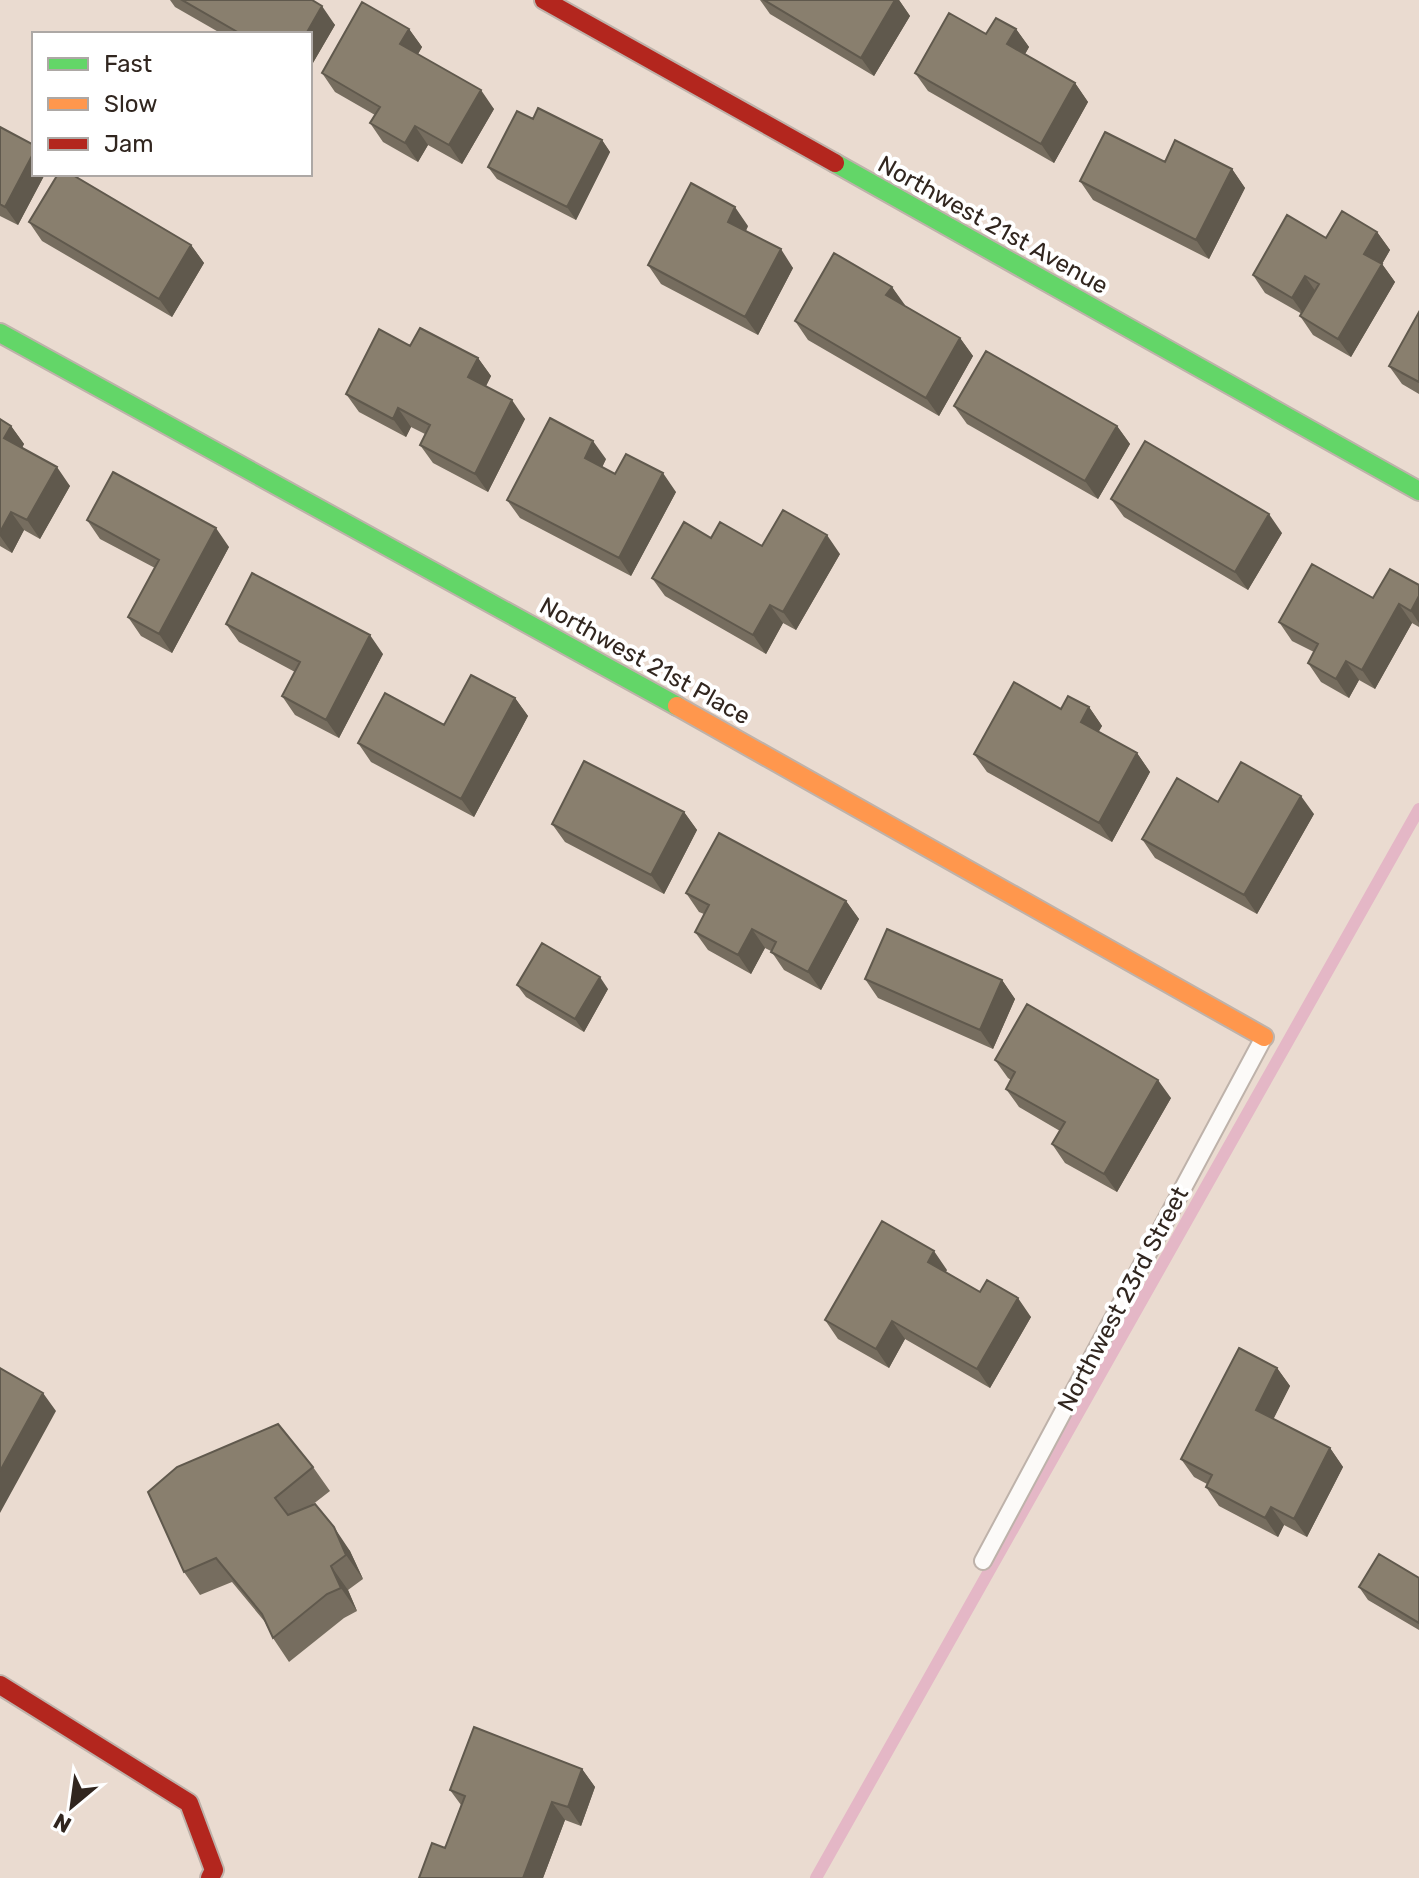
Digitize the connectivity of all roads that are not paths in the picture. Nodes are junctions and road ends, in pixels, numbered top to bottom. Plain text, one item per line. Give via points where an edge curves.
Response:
1 (544, 0) edge
2 (0, 333) edge
3 (1419, 491) edge
4 (1264, 1037) joint
5 (983, 1561) dead end
6 (0, 1685) edge
7 (210, 1878) edge

1 - 3 street, Northwest 21st Avenue
2 - 4 street, Northwest 21st Place via 714,726
4 - 5 lane, Northwest 23rd Street
6 - 7 street via 189,1803 214,1870

